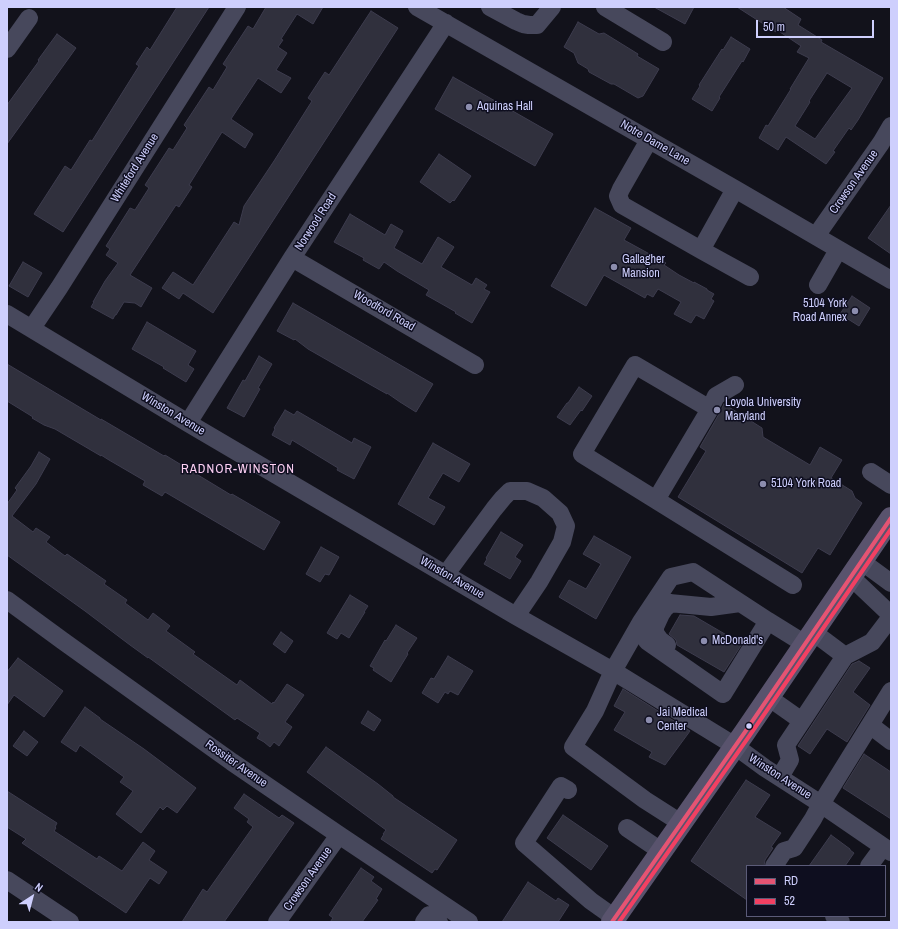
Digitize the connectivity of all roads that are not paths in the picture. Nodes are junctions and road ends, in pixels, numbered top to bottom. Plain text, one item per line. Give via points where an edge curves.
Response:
1 (237, 7) edge
2 (417, 7) edge
3 (490, 7) edge
4 (552, 7) edge
5 (605, 7) edge
6 (29, 18) dead end
7 (446, 24) junction
8 (663, 42) dead end
9 (7, 49) edge
10 (891, 126) edge
11 (649, 140) junction
12 (735, 189) junction
13 (816, 236) junction
14 (701, 250) junction
15 (838, 250) junction
16 (292, 258) junction
17 (750, 277) dead end
18 (891, 280) edge
19 (818, 285) dead end
20 (7, 314) edge
21 (32, 328) junction
22 (475, 365) dead end
23 (735, 385) dead end
24 (710, 409) junction
25 (188, 423) junction
26 (871, 472) dead end
27 (891, 485) edge
28 (656, 500) junction
29 (891, 518) edge
30 (856, 569) junction
31 (446, 574) junction
32 (891, 583) edge
33 (793, 585) dead end
34 (7, 600) edge
35 (663, 602) junction
36 (740, 603) junction
37 (516, 616) junction
38 (891, 616) edge
39 (768, 621) junction
40 (641, 622) junction
41 (809, 638) junction
42 (845, 656) junction
43 (613, 671) junction
44 (730, 683) junction
45 (891, 691) edge
46 (768, 697) junction
47 (802, 720) junction
48 (870, 725) junction
49 (891, 741) edge
50 (735, 746) junction
51 (780, 777) junction
52 (568, 790) dead end
53 (821, 804) junction
54 (681, 823) junction
55 (627, 828) dead end
56 (339, 835) junction
57 (887, 850) edge
58 (661, 852) junction
59 (775, 865) edge
60 (870, 865) edge
61 (7, 880) edge
62 (58, 919) edge
63 (614, 920) edge
64 (277, 922) edge
65 (424, 922) edge
66 (439, 922) edge
67 (469, 922) edge

1 - 21 street, Whiteford Avenue
2 - 7 street, Notre Dame Lane
3 - 4 street via 529,25 537,25
5 - 8 street
6 - 9 street
7 - 11 street, Notre Dame Lane
7 - 16 street, Norwood Road
10 - 13 street, Crowson Avenue
11 - 12 street, Notre Dame Lane
11 - 14 street via 621,188 618,196 622,205
12 - 13 street, Notre Dame Lane
12 - 14 street
13 - 15 street, Notre Dame Lane
14 - 17 street
15 - 18 street, Notre Dame Lane
15 - 19 street
16 - 22 street, Woodford Road
16 - 25 street, Norwood Road
20 - 21 street, Winston Avenue
21 - 25 street, Winston Avenue
23 - 24 street via 716,396
24 - 28 street
24 - 28 street via 635,365 582,454
25 - 31 street, Winston Avenue
26 - 27 street
28 - 33 street
29 - 30 main road
30 - 32 street
30 - 38 street
30 - 41 main road
31 - 37 street, Winston Avenue
31 - 37 street via 510,491 527,491 543,498 560,513 566,526 562,542
34 - 56 street, Rossiter Avenue via 232,762
35 - 36 street via 711,606
35 - 36 street via 671,577 693,572
35 - 40 street
35 - 44 street via 665,608 655,627 655,633 660,640
36 - 39 street
37 - 43 street, Winston Avenue
38 - 42 street via 872,642
39 - 41 street
39 - 44 street
40 - 43 street
40 - 44 street via 647,641 723,694
41 - 42 street
41 - 46 main road
42 - 47 street
43 - 50 street, Winston Avenue
43 - 54 street via 595,711 574,748
45 - 48 street
46 - 47 street
46 - 50 main road
47 - 51 street via 786,746 790,760
48 - 49 street
48 - 53 street
50 - 51 street, Winston Avenue
50 - 54 main road
51 - 53 street, Winston Avenue
52 - 63 street via 561,786 524,843
53 - 57 street, Winston Avenue
53 - 59 street via 794,848 784,851
54 - 58 main road
55 - 58 street
56 - 64 street, Crowson Avenue
56 - 67 street, Rossiter Avenue
57 - 60 street
58 - 63 main road
61 - 62 street
65 - 66 street via 429,915

